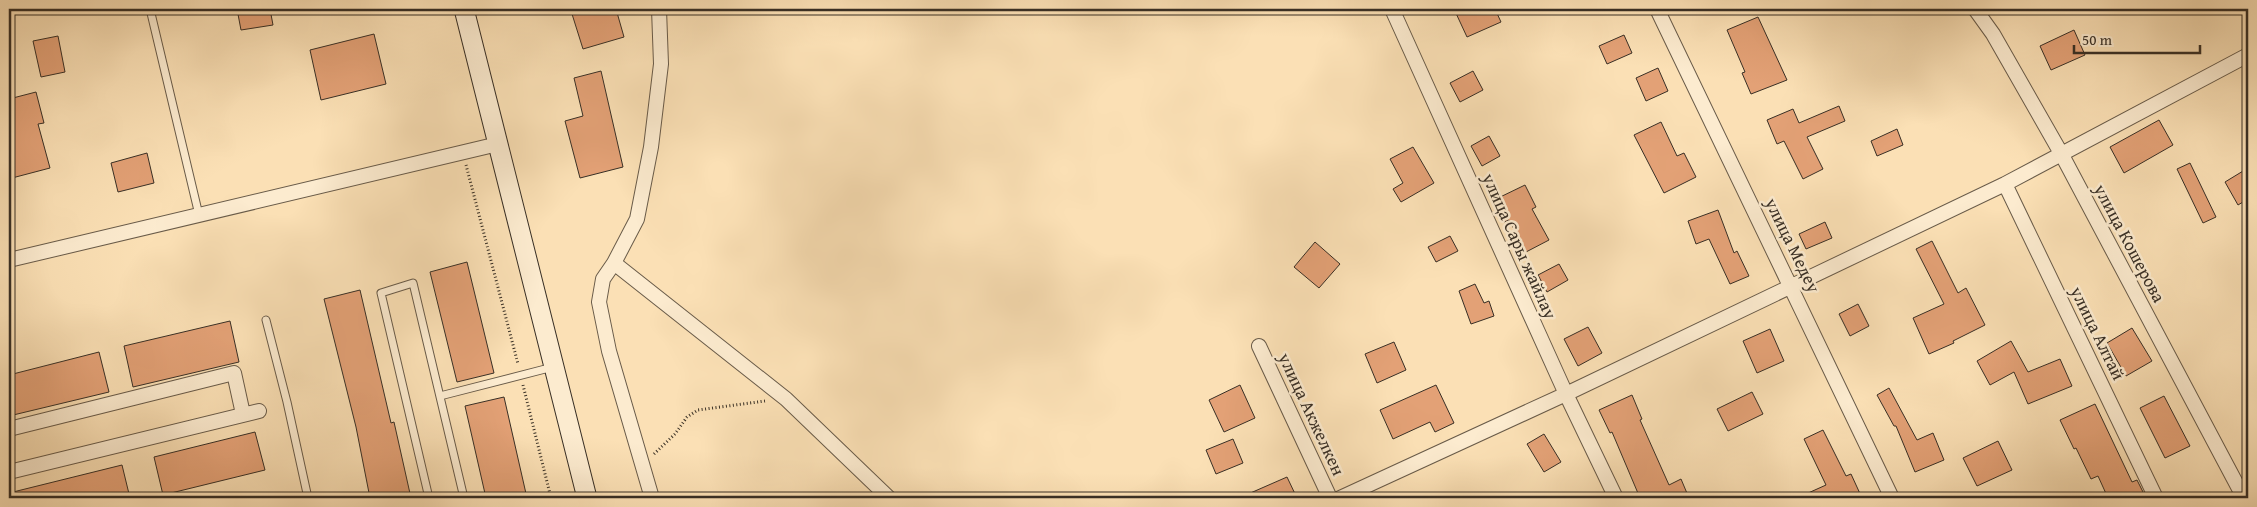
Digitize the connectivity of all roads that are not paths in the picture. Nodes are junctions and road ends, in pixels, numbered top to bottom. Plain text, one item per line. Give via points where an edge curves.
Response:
1 (150, 9) edge
2 (464, 9) edge
3 (659, 9) edge
4 (1392, 9) edge
5 (1657, 9) edge
6 (1975, 9) edge
7 (2248, 55) edge
8 (498, 144) junction
9 (2062, 155) junction
10 (2006, 184) junction
11 (199, 215) junction
12 (9, 260) edge
13 (614, 263) junction
14 (1792, 286) junction
15 (266, 320) dead end
16 (1259, 346) dead end
17 (554, 366) junction
18 (1566, 394) junction
19 (440, 396) junction
20 (259, 411) dead end
21 (243, 414) junction
22 (9, 430) edge
23 (9, 472) edge
24 (308, 498) edge
25 (429, 498) edge
26 (464, 498) edge
27 (587, 498) edge
28 (652, 498) edge
29 (889, 498) edge
30 (1330, 498) edge
31 (1340, 498) edge
32 (1616, 498) edge
33 (1892, 498) edge
34 (2156, 498) edge
35 (2244, 498) edge

1 - 11 lane
2 - 8 street
3 - 13 street via 661,64 651,147 637,219
4 - 18 street, улица Сары жайлау
5 - 14 street, улица Медеу
6 - 9 street, улица Кошерова via 1993,34
7 - 9 street
8 - 11 street
8 - 17 street
9 - 10 street
9 - 35 street, улица Кошерова
10 - 14 street
10 - 34 street, улица Алтай
11 - 12 street
13 - 28 street via 603,279 599,302 608,351
13 - 29 street via 786,399
14 - 18 street
14 - 33 street, улица Медеу
15 - 24 lane
16 - 30 street, улица Акжелкен
17 - 19 lane
17 - 27 street
18 - 31 street
18 - 32 street, улица Сары жайлау
19 - 25 lane via 412,283 380,293
19 - 26 lane
20 - 21 street
21 - 22 street via 234,373
21 - 23 street

